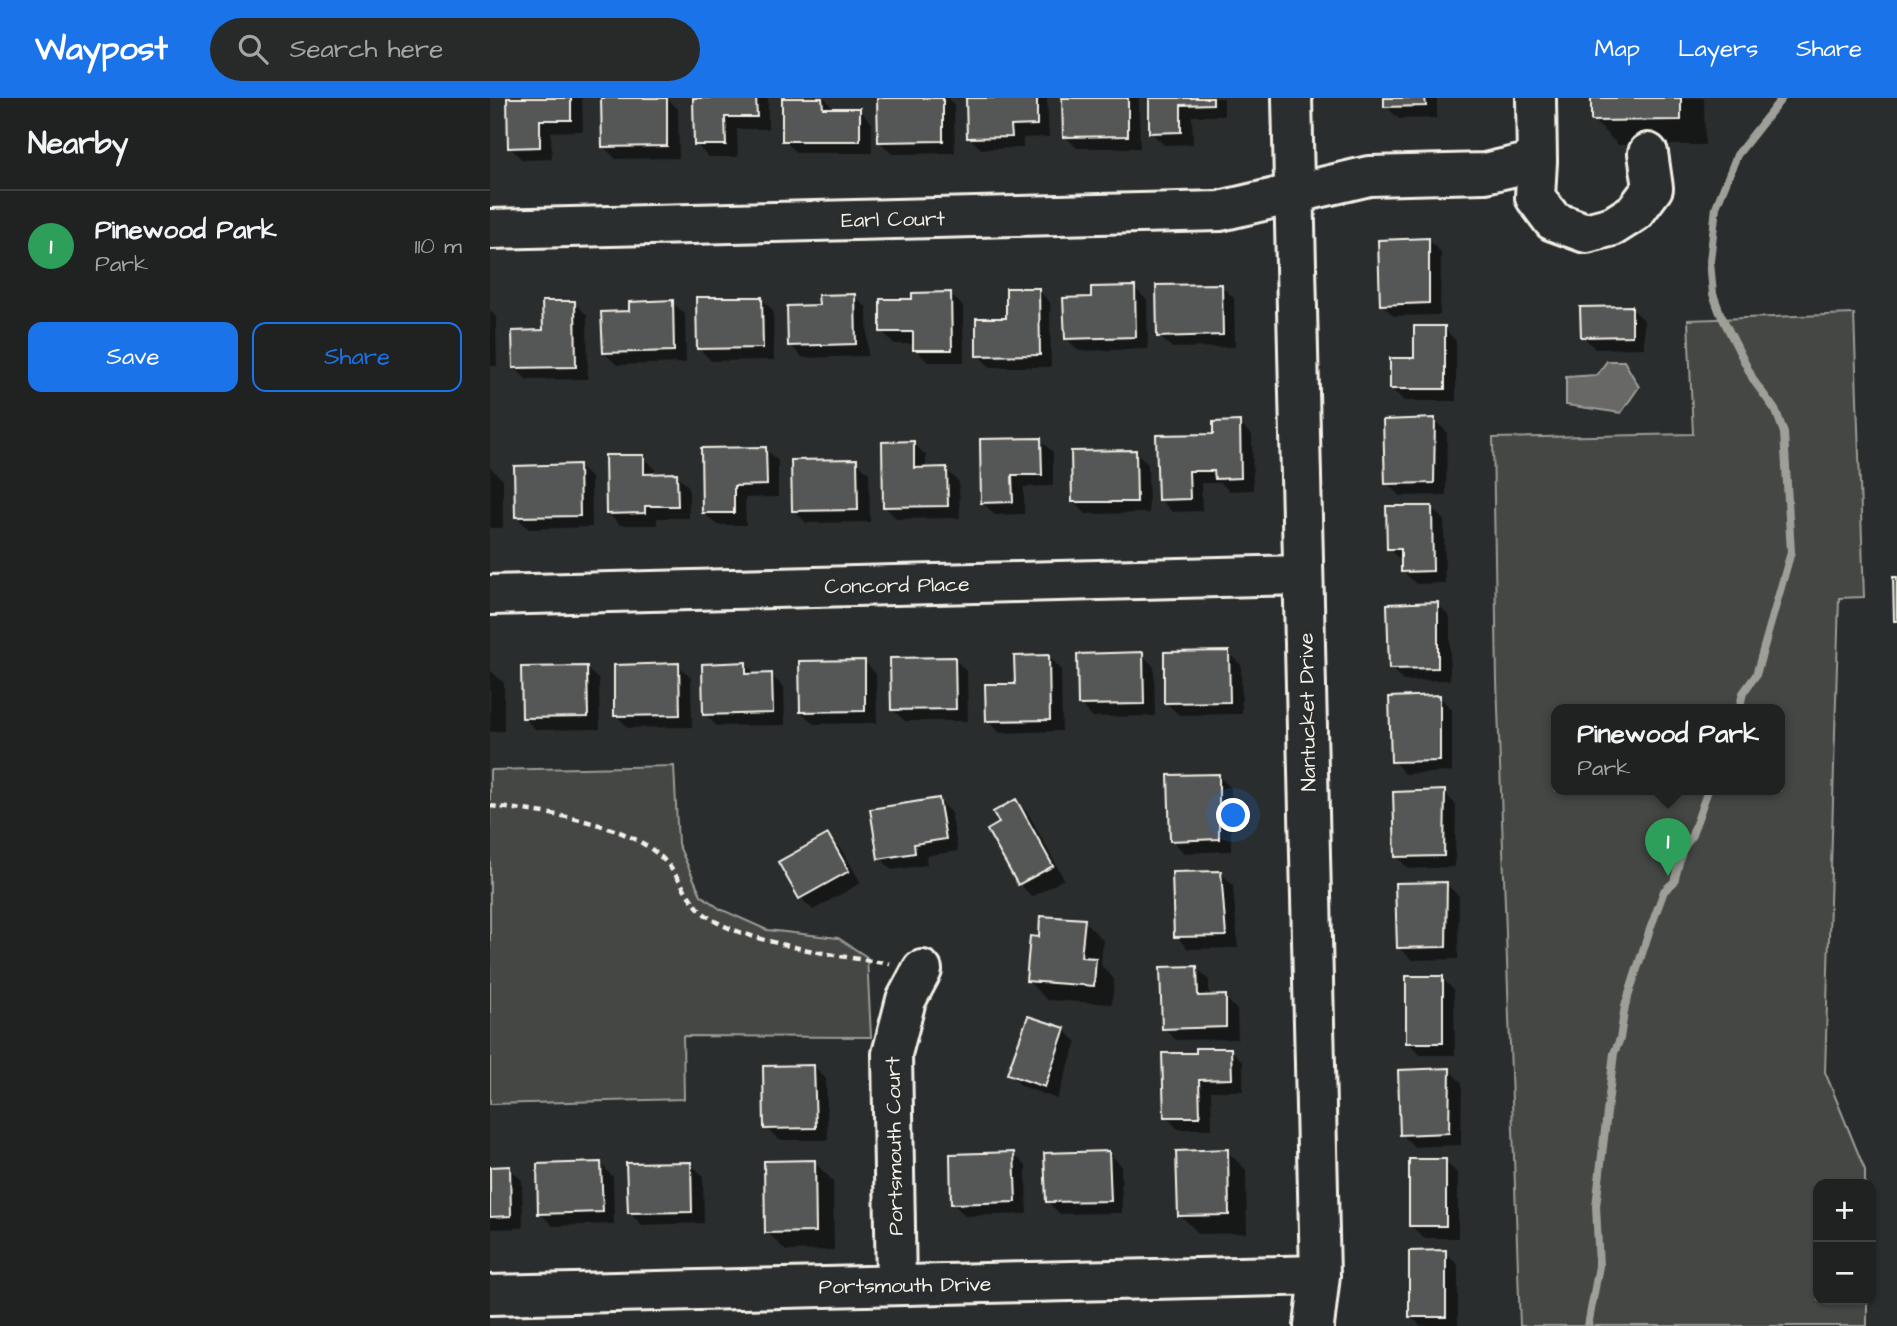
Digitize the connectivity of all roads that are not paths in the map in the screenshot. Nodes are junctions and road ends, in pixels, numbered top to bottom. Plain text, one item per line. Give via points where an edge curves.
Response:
1 (1292, 98) edge
2 (1536, 98) edge
3 (1648, 153) dead end
4 (1537, 161) junction
5 (1294, 194) junction
6 (490, 229) edge
7 (1304, 575) junction
8 (490, 595) edge
9 (922, 970) road end
10 (1320, 1275) junction
11 (896, 1285) junction
12 (490, 1295) edge
13 (1314, 1326) edge

1 - 5 street, Nantucket Drive
2 - 4 street
3 - 4 street via 1653,188 1636,212 1613,226 1586,233 1553,221 1535,197
4 - 5 street, Earl Court via 1485,173 1369,176
5 - 6 street, Earl Court via 1220,211
5 - 7 street, Nantucket Drive
7 - 8 street, Concord Place
7 - 10 street, Nantucket Drive
9 - 11 street, Portsmouth Court via 906,1000 892,1054
10 - 11 street, Portsmouth Drive
10 - 13 street, Nantucket Drive
11 - 12 street, Portsmouth Drive

